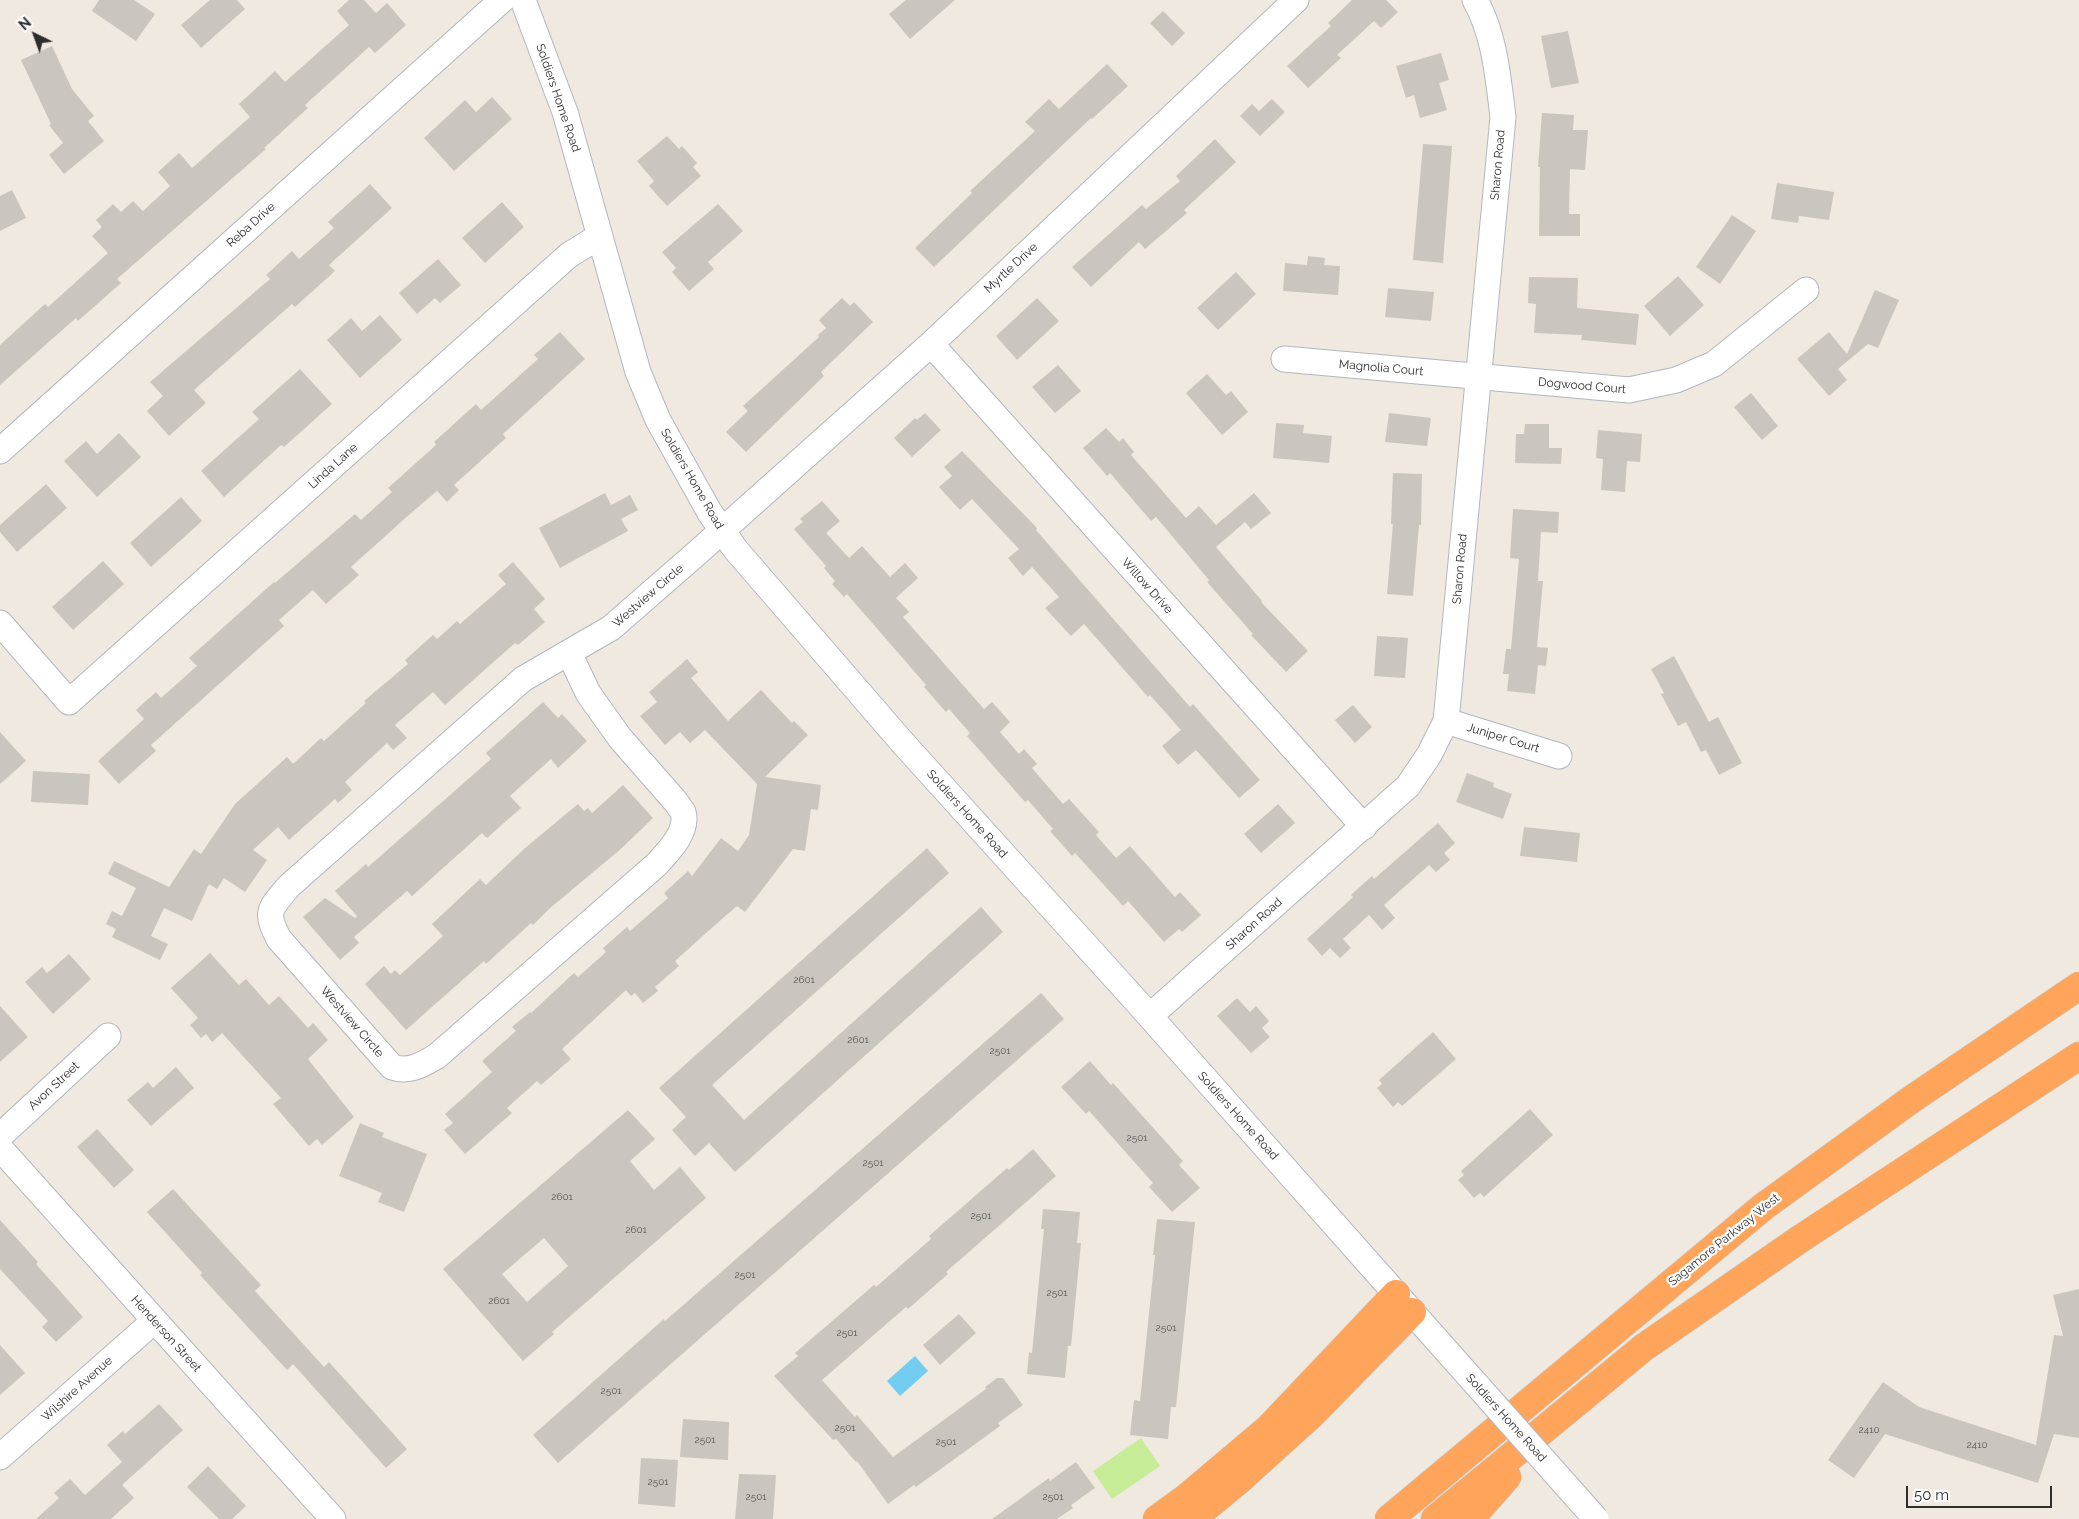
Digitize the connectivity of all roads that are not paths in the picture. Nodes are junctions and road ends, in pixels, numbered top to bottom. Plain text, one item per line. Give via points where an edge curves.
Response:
1 (502, 0) edge
2 (523, 0) edge
3 (1296, 0) edge
4 (1475, 0) edge
5 (600, 236) junction
6 (1806, 290) dead end
7 (931, 344) junction
8 (1284, 359) dead end
9 (1478, 376) junction
10 (0, 451) edge
11 (722, 531) junction
12 (0, 623) edge
13 (569, 653) junction
14 (1446, 721) junction
15 (1559, 756) dead end
16 (1364, 827) junction
17 (2079, 986) edge
18 (1150, 1016) junction
19 (108, 1036) dead end
20 (2079, 1056) edge
21 (0, 1136) edge
22 (0, 1148) edge
23 (1404, 1303) junction
24 (154, 1321) junction
25 (1549, 1425) junction
26 (0, 1457) edge
27 (334, 1519) edge
28 (1157, 1519) edge
29 (1192, 1519) edge
30 (1389, 1519) edge
31 (1436, 1519) edge
32 (1470, 1519) edge
33 (1596, 1519) edge

1 - 10 street, Reba Drive
2 - 5 street, Soldiers Home Road via 565,112
3 - 7 street, Myrtle Drive
4 - 9 street, Sharon Road via 1496,60 1503,116
5 - 11 street, Soldiers Home Road via 638,372 658,420
5 - 12 street, Linda Lane via 569,255 69,702
6 - 9 street, Dogwood Court via 1714,364 1676,380 1629,390
7 - 11 street, Myrtle Drive
7 - 16 street, Willow Drive
8 - 9 street, Magnolia Court
9 - 14 street, Sharon Road
11 - 13 street, Westview Circle via 611,628
11 - 18 street, Soldiers Home Road via 902,742
13 - 13 street, Westview Circle via 523,679 289,886 270,913 270,923 280,939 392,1066 402,1070 419,1066 437,1056 656,865 673,847 681,832 683,813 620,738 588,693
14 - 15 street, Juniper Court
14 - 16 street, Sharon Road via 1408,786
16 - 18 street, Sharon Road
17 - 30 highway, Sagamore Parkway West via 1912,1099 1763,1207
18 - 23 street, Soldiers Home Road
19 - 21 street, Avon Street
20 - 25 highway via 1800,1239 1643,1348
22 - 24 street, Henderson Street
23 - 28 highway via 1269,1428
23 - 29 highway via 1312,1414
23 - 33 street, Soldiers Home Road, bridge
24 - 26 street, Wilshire Avenue
24 - 27 street, Henderson Street
25 - 31 highway
25 - 32 highway

